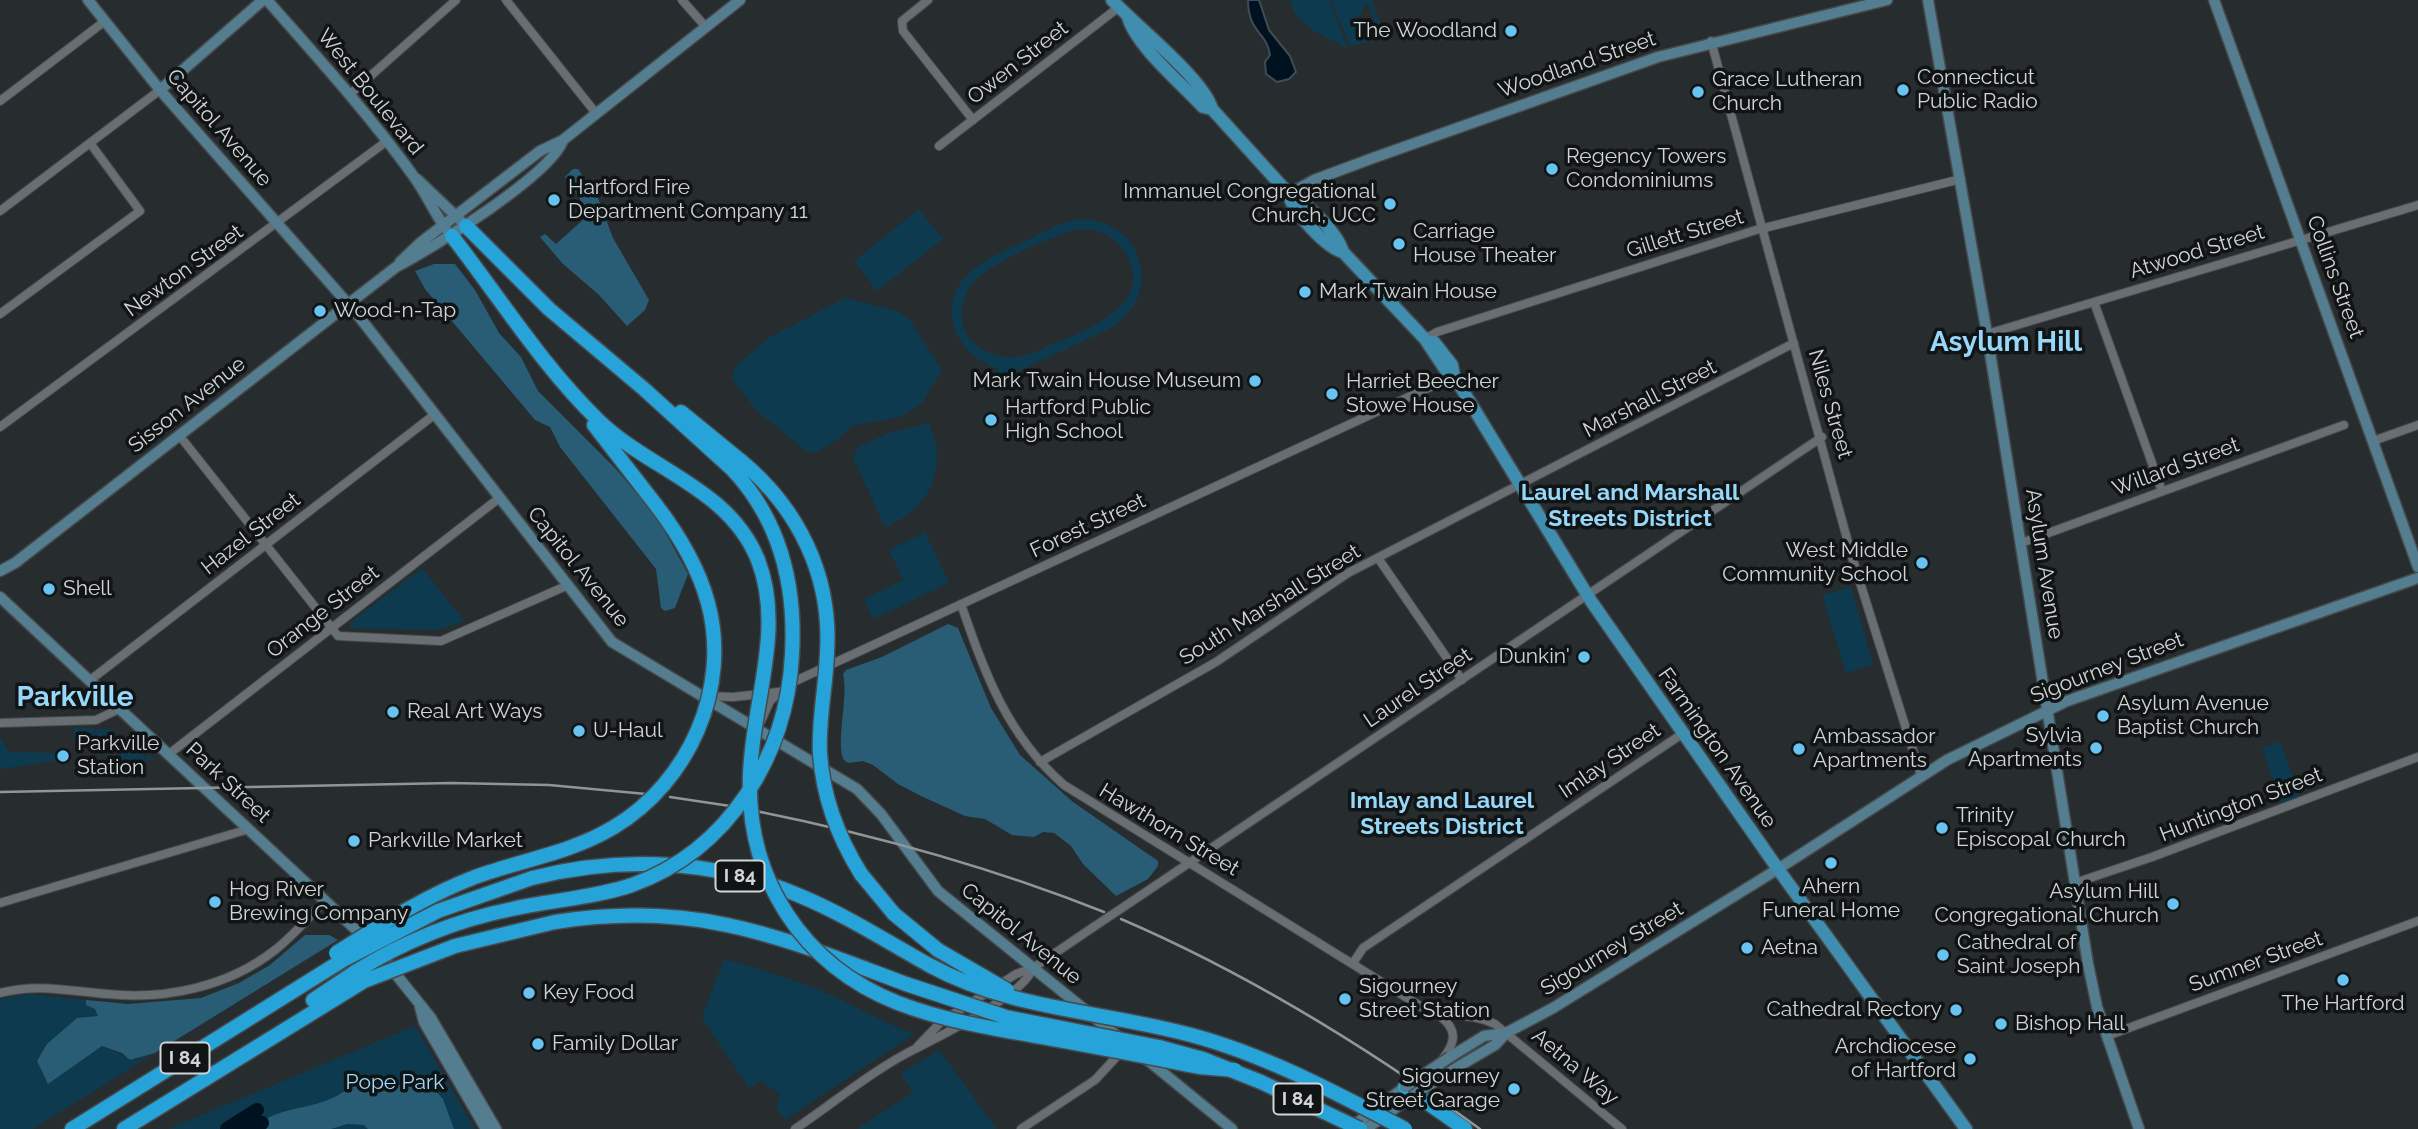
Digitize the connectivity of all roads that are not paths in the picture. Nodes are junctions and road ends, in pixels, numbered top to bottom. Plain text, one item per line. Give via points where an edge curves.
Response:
1 (89, 0) edge
2 (265, 0) edge
3 (456, 0) edge
4 (506, 0) edge
5 (682, 0) edge
6 (740, 0) edge
7 (928, 0) edge
8 (1887, 0) edge
9 (1928, 0) edge
10 (2214, 0) edge
11 (1115, 4) edge
12 (105, 21) junction
13 (705, 26) junction
14 (1711, 41) junction
15 (160, 90) junction
16 (349, 94) junction
17 (0, 101) edge
18 (595, 112) junction
19 (973, 120) junction
20 (563, 140) junction
21 (387, 141) junction
22 (90, 143) junction
23 (939, 146) dead end
24 (526, 162) junction
25 (534, 172) junction
26 (415, 177) junction
27 (1961, 179) junction
28 (1289, 194) junction
29 (2418, 205) edge
30 (0, 211) edge
31 (461, 221) junction
32 (278, 224) junction
33 (1763, 229) junction
34 (448, 231) junction
35 (2300, 239) junction
36 (2094, 302) junction
37 (348, 304) junction
38 (0, 314) edge
39 (1987, 334) junction
40 (1424, 339) junction
41 (1794, 344) junction
42 (1454, 376) junction
43 (573, 395) junction
44 (433, 415) junction
45 (2344, 425) dead end
46 (2418, 425) edge
47 (0, 427) edge
48 (180, 435) junction
49 (1822, 437) junction
50 (2373, 441) junction
51 (736, 465) junction
52 (1521, 485) junction
53 (2162, 491) junction
54 (498, 499) junction
55 (2021, 542) junction
56 (265, 545) junction
57 (1378, 558) junction
58 (2418, 567) edge
59 (0, 570) edge
60 (2418, 578) edge
61 (566, 586) junction
62 (1587, 595) junction
63 (0, 597) edge
64 (961, 604) junction
65 (330, 628) junction
66 (1461, 680) junction
67 (89, 681) junction
68 (779, 692) junction
69 (698, 695) junction
70 (119, 709) junction
71 (2048, 709) junction
72 (0, 723) edge
73 (758, 730) junction
74 (1682, 734) junction
75 (169, 754) junction
76 (2418, 757) edge
77 (1041, 762) junction
78 (1921, 776) junction
79 (249, 829) junction
80 (1190, 863) junction
81 (1778, 869) junction
82 (2075, 883) junction
83 (325, 901) junction
84 (0, 903) edge
85 (2418, 921) edge
86 (339, 957) junction
87 (1353, 963) junction
88 (1033, 968) junction
89 (360, 976) junction
90 (0, 993) edge
91 (1026, 1002) junction
92 (420, 1007) junction
93 (1437, 1014) junction
94 (1506, 1032) junction
95 (2107, 1036) junction
96 (1128, 1044) junction
97 (915, 1049) junction
98 (1445, 1059) junction
99 (1235, 1070) junction
100 (1410, 1090) junction
101 (72, 1129) edge
102 (124, 1129) edge
103 (486, 1129) edge
104 (496, 1129) edge
105 (795, 1129) edge
106 (1021, 1129) edge
107 (1232, 1129) edge
108 (1349, 1129) edge
109 (1360, 1129) edge
110 (1366, 1129) edge
111 (1405, 1129) edge
112 (1465, 1129) edge
113 (1622, 1129) edge
114 (1966, 1129) edge
115 (2139, 1129) edge

1 - 12 main road, Capitol Avenue
2 - 15 main road
2 - 16 main road, West Boulevard
3 - 16 street
4 - 18 street
5 - 13 street
6 - 13 main road, Sisson Avenue
7 - 19 street via 905,18 903,31
8 - 14 main road, Woodland Street
9 - 27 main road, Asylum Avenue
10 - 35 main road, Collins Street
11 - 19 street, Owen Street
11 - 28 main road, Farmington Avenue via 1203,107 1212,109
12 - 15 main road, Capitol Avenue
12 - 17 street
13 - 18 main road, Sisson Avenue
14 - 28 main road, Woodland Street via 1419,141 1314,180
14 - 33 street, Niles Street
15 - 22 street
15 - 32 main road, Capitol Avenue
16 - 21 main road, West Boulevard
18 - 20 main road, Sisson Avenue
19 - 23 street, Owen Street
20 - 24 main road, Sisson Avenue via 551,143
20 - 25 main road, Sisson Avenue
21 - 26 main road, West Boulevard
21 - 32 street, Newton Street
22 - 30 street
22 - 38 street via 141,211
24 - 25 main road
24 - 31 main road, Sisson Avenue
25 - 31 main road, Sisson Avenue
26 - 31 main road, West Boulevard
26 - 34 main road, West Boulevard
27 - 33 street, Gillett Street
27 - 39 main road, Asylum Avenue
28 - 40 main road, Farmington Avenue via 1295,209 1321,237 1343,252
29 - 35 street, Atwood Street
31 - 34 main road, Sisson Avenue
31 - 51 highway via 541,301
32 - 37 main road, Capitol Avenue
32 - 47 street, Newton Street
33 - 40 street, Gillett Street
33 - 41 street, Niles Street
34 - 37 main road, Sisson Avenue
34 - 43 highway
35 - 36 street, Atwood Street
35 - 50 main road, Collins Street
36 - 39 street, Atwood Street
36 - 53 street
37 - 44 main road, Capitol Avenue
37 - 48 main road, Sisson Avenue
39 - 55 main road, Asylum Avenue
40 - 42 main road, Farmington Avenue via 1437,345 1452,365
41 - 49 street, Niles Street
41 - 52 street, Marshall Street
42 - 52 main road, Farmington Avenue
42 - 64 street, Forest Street
43 - 86 highway, bridge via 682,543 708,602 713,673 707,708 694,740 646,803 606,832 439,892
43 - 99 highway, bridge via 623,441 715,500 741,528 758,559 770,617 751,757 751,814 771,889 809,945 867,988 924,1012 1199,1067
44 - 54 main road, Capitol Avenue
44 - 56 street, Hazel Street
45 - 53 street, Willard Street
46 - 50 street
48 - 56 street
48 - 59 main road, Sisson Avenue
49 - 62 street, Laurel Street
49 - 78 street, Niles Street via 1852,557
50 - 58 main road, Collins Street
51 - 89 highway, bridge via 775,534 788,581 793,631 791,674 779,731 764,768 744,798 702,844 646,879 612,891 457,924 396,949
51 - 91 highway, bridge via 785,506 816,565 828,633 820,738 823,778 838,832 861,874 898,918 938,950
52 - 57 street, South Marshall Street
52 - 62 main road, Farmington Avenue
53 - 55 street, Willard Street
54 - 61 main road, Capitol Avenue
54 - 65 street, Orange Street
55 - 71 main road, Asylum Avenue
56 - 65 street
56 - 67 street, Hazel Street
57 - 66 street
57 - 77 street, South Marshall Street via 1348,573 1216,662
60 - 71 main road, Sigourney Street
61 - 65 street via 440,641 344,638
61 - 69 main road, Capitol Avenue via 612,642
62 - 66 street, Laurel Street
62 - 74 main road, Farmington Avenue
63 - 67 main road, Park Street
64 - 68 street, Forest Street via 791,682
64 - 77 street, Hawthorn Street via 997,700 1021,740
65 - 75 street, Orange Street
66 - 80 street, Laurel Street
67 - 70 main road, Park Street
68 - 69 street
68 - 73 street, Forest Street via 770,701
69 - 73 main road, Capitol Avenue
70 - 72 street via 96,720
70 - 75 main road, Park Street
71 - 78 main road, Sigourney Street
71 - 82 main road, Asylum Avenue
73 - 88 main road, Capitol Avenue via 857,789 938,891
74 - 81 main road, Farmington Avenue
74 - 87 street, Imlay Street via 1363,948
75 - 79 main road, Park Street
76 - 82 street, Huntington Street
77 - 80 street, Hawthorn Street via 1087,801
78 - 81 main road, Sigourney Street
79 - 83 main road, Park Street
79 - 84 street
80 - 87 street, Hawthorn Street
80 - 88 street, Laurel Street, bridge
81 - 94 main road, Sigourney Street
81 - 114 main road, Farmington Avenue
82 - 95 main road, Asylum Avenue via 2088,964
83 - 90 street via 264,958 204,986 129,996 47,988
83 - 92 main road, Park Street via 388,962
85 - 95 street, Sumner Street
86 - 91 highway, I 84, bridge via 438,911 532,878 639,864 686,866 800,895 970,985
86 - 101 highway, I 84 via 298,988
87 - 93 street, Hawthorn Street
88 - 96 main road, Capitol Avenue
88 - 97 street, Laurel Street via 1016,974 942,1022
88 - 97 street, Laurel Street via 1024,983
89 - 99 highway, I 84, bridge via 455,946 555,922 647,915 721,921 789,940 993,1014 1169,1049
89 - 102 highway, I 84
91 - 111 highway, I 84, bridge via 1231,1047
92 - 103 main road, Park Street via 424,1022
92 - 104 main road, Park Street via 431,1018
93 - 94 street, Hawthorn Street via 1477,1016
93 - 98 street, Hawthorn Street via 1454,1032
94 - 98 main road, Sigourney Street via 1484,1036
94 - 100 main road, Sigourney Street, bridge via 1498,1043
94 - 113 street, Aetna Way
95 - 115 main road, Asylum Avenue
96 - 106 street via 1095,1080
96 - 107 main road, Capitol Avenue
97 - 105 street, Laurel Street
98 - 100 main road, Sigourney Street, bridge
99 - 109 highway, I 84, bridge
100 - 108 main road, Sigourney Street, bridge
100 - 110 main road, Sigourney Street
100 - 112 highway

